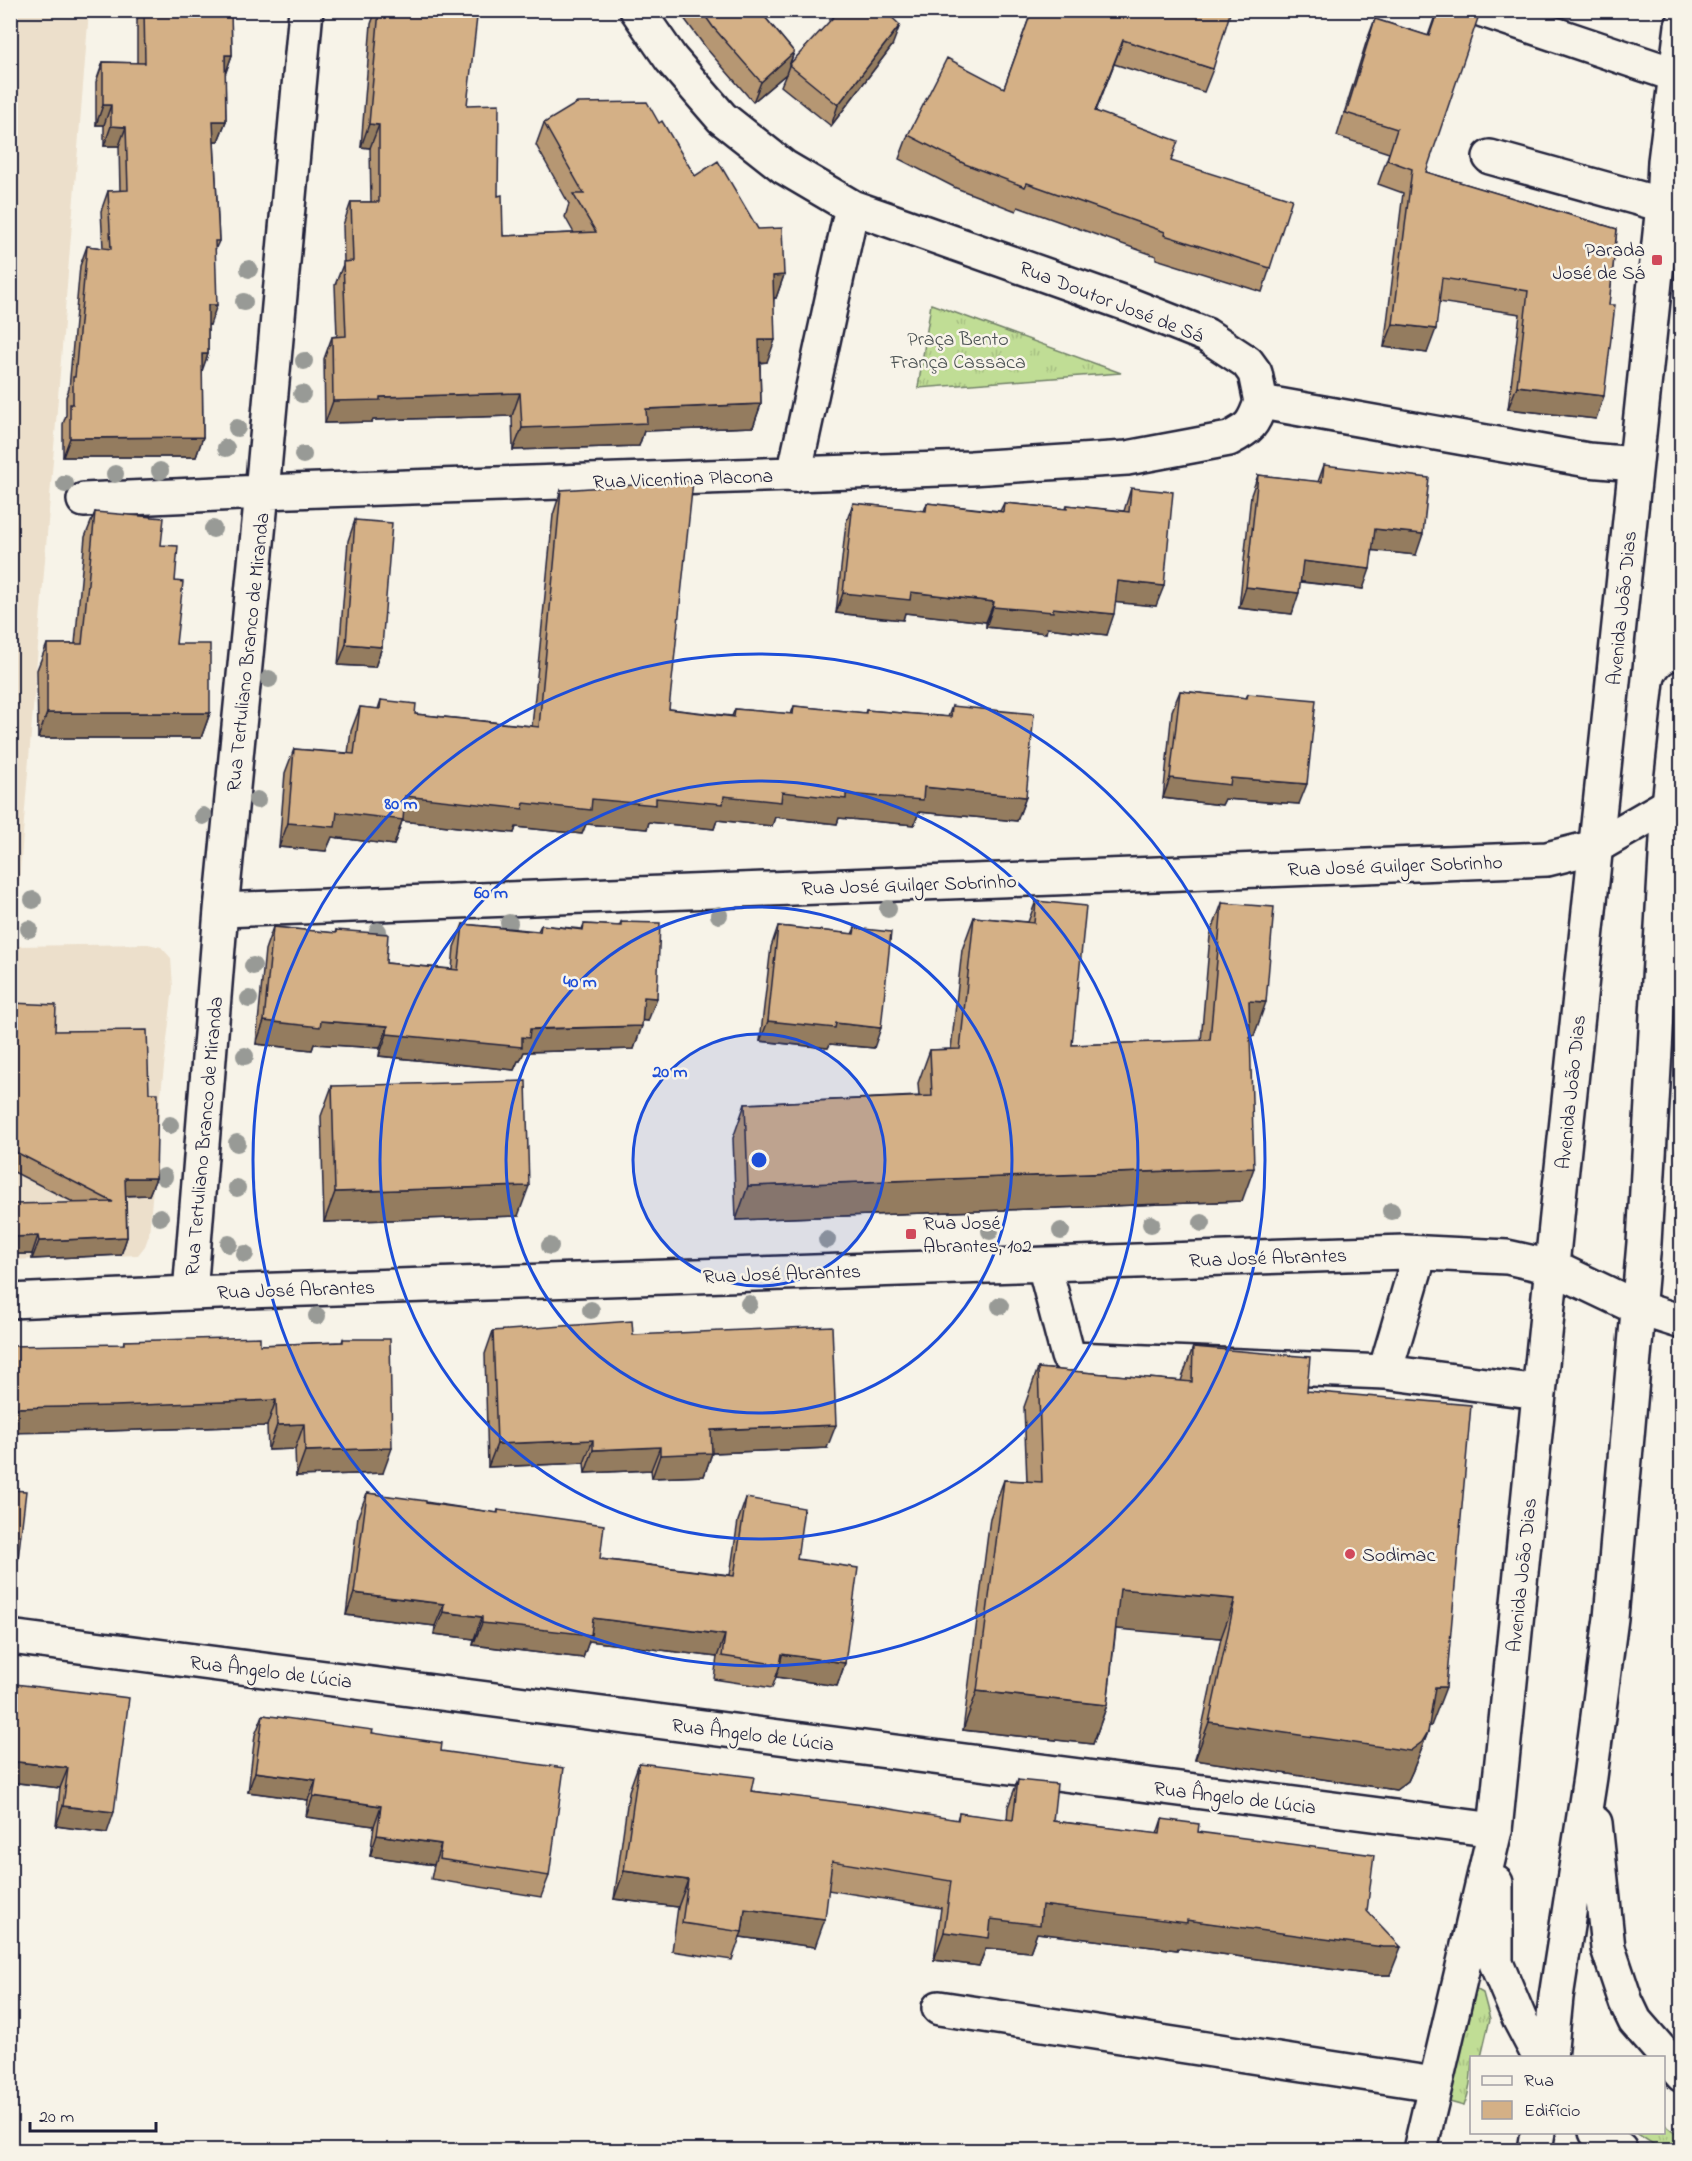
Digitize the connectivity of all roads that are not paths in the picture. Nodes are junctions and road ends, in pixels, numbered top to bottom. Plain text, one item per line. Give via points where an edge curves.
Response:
1 (306, 10) edge
2 (637, 10) edge
3 (1483, 10) edge
4 (1682, 26) edge
5 (1676, 75) junction
6 (1490, 157) dead end
7 (1663, 205) junction
8 (852, 207) junction
9 (1261, 402) junction
10 (1635, 464) junction
11 (794, 475) junction
12 (262, 492) junction
13 (84, 500) dead end
14 (1682, 687) edge
15 (1675, 800) edge
16 (1595, 847) junction
17 (221, 910) junction
18 (1420, 1253) junction
19 (1044, 1265) junction
20 (1552, 1267) junction
21 (190, 1293) junction
22 (10, 1301) edge
23 (1638, 1308) junction
24 (1682, 1322) edge
25 (1385, 1372) junction
26 (1539, 1392) junction
27 (10, 1637) edge
28 (1590, 1777) junction
29 (1495, 1830) junction
30 (939, 2008) dead end
31 (1539, 2056) edge
32 (1550, 2056) edge
33 (1682, 2075) edge
34 (1434, 2084) junction
35 (1538, 2134) edge
36 (1597, 2134) edge
37 (1420, 2151) edge
38 (1535, 2151) edge
39 (1620, 2151) edge

1 - 12 street, Rua Tertuliano Branco de Miranda
2 - 8 street, Rua Doutor José de Sá via 671,59 722,118 784,167
3 - 5 street
4 - 5 street, Avenida João Dias
5 - 7 street, Avenida João Dias
6 - 7 street
7 - 10 street, Avenida João Dias
8 - 9 street, Rua Doutor José de Sá via 1206,335 1247,362 1255,373
8 - 11 street
9 - 10 street
9 - 11 street, Rua Vicentina Placona via 1254,422 1229,439 1127,458
10 - 16 street, Avenida João Dias
11 - 12 street, Rua Vicentina Placona
12 - 13 street, Rua Vicentina Placona
12 - 17 street, Rua Tertuliano Branco de Miranda
14 - 15 street
15 - 16 street, Rua José Guilger Sobrinho
15 - 23 street
16 - 17 street, Rua José Guilger Sobrinho via 1547,859
16 - 20 street, Avenida João Dias
17 - 21 street, Rua Tertuliano Branco de Miranda
18 - 19 street, Rua José Abrantes
18 - 20 street, Rua José Abrantes via 1507,1257
18 - 25 street
19 - 21 street, Rua José Abrantes
19 - 25 street via 1068,1356 1074,1359
20 - 23 street, Rua José Abrantes
20 - 26 street, Avenida João Dias
21 - 22 street, Rua José Abrantes
23 - 24 street, Rua José Abrantes
23 - 28 street via 1611,1618
25 - 26 street
26 - 29 street, Avenida João Dias
27 - 29 street, Rua Ângelo de Lúcia
28 - 32 street
28 - 33 street via 1608,1948 1635,2021
29 - 31 street via 1496,1963
29 - 34 street, Avenida João Dias
30 - 34 street
34 - 37 street, Avenida João Dias
35 - 38 street
36 - 39 street

